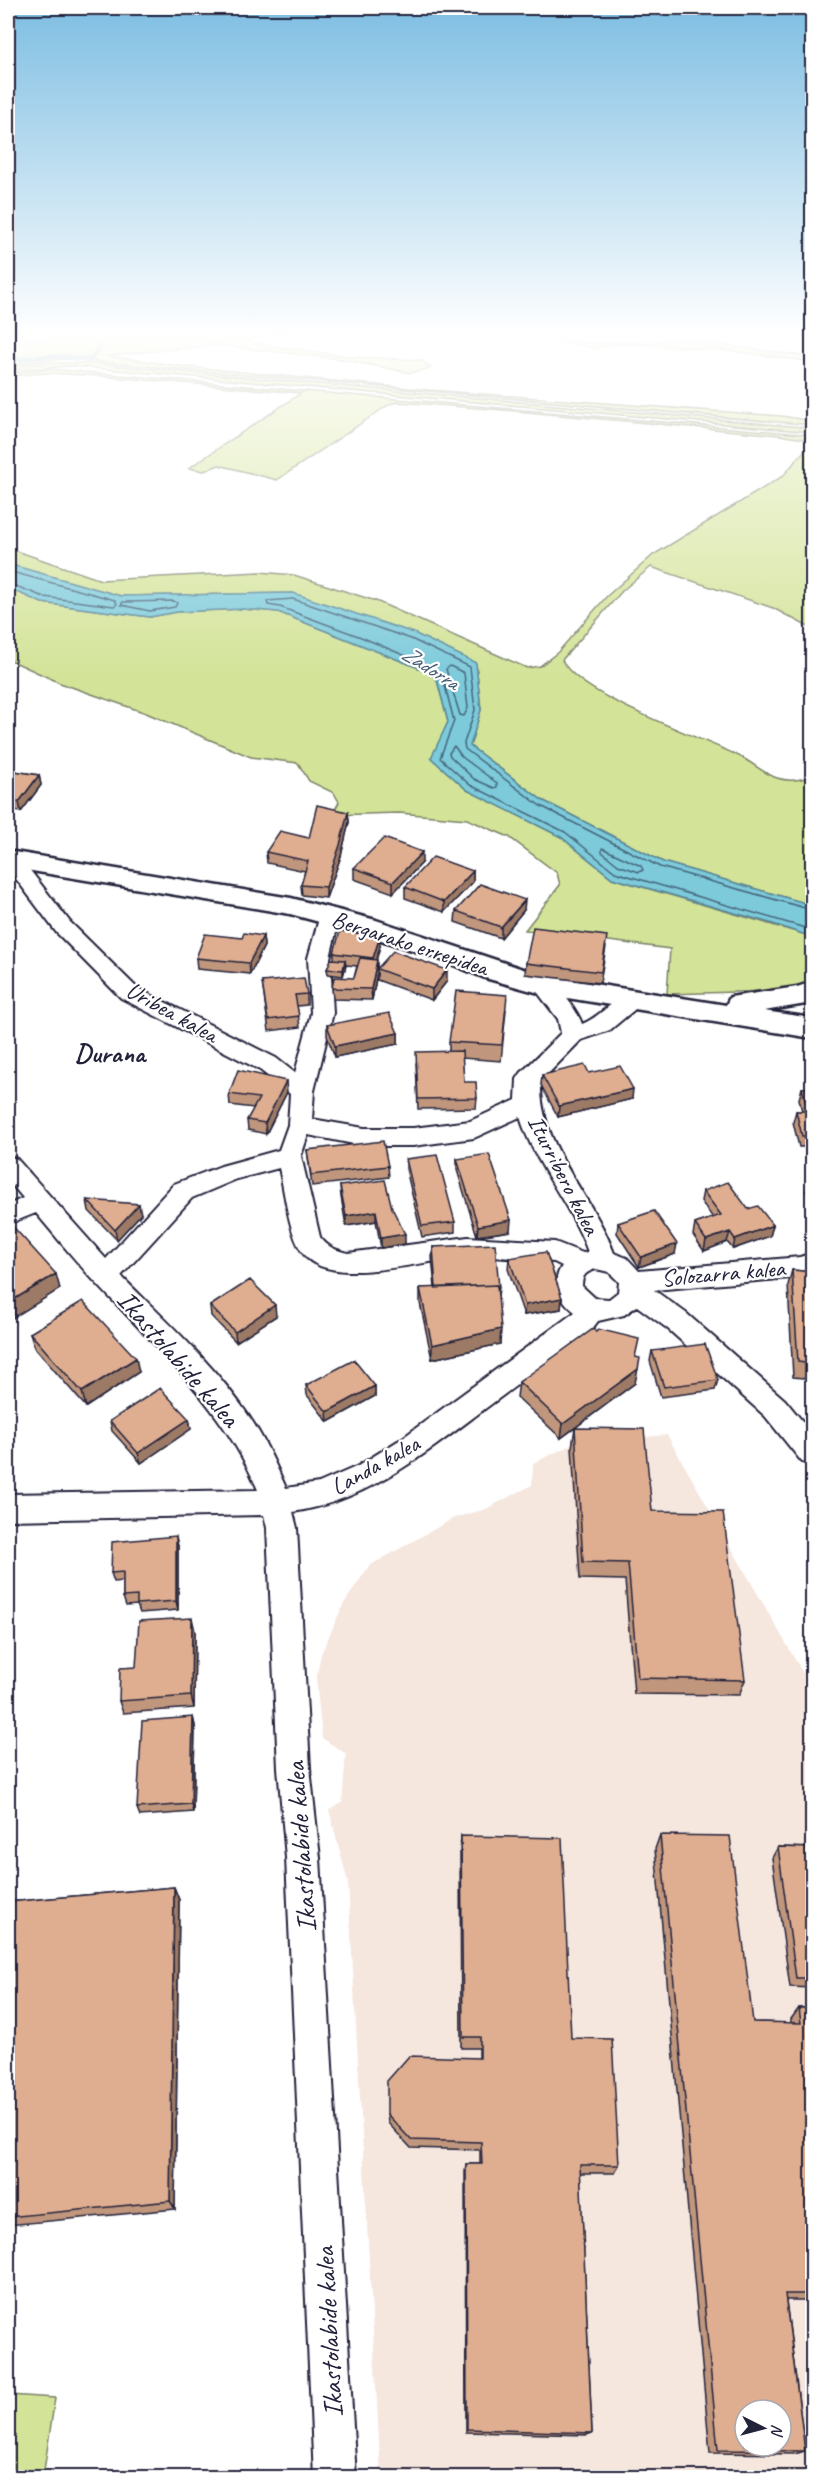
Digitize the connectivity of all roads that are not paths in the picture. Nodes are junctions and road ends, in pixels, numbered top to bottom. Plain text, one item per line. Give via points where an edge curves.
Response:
1 (10, 859) edge
2 (330, 915) junction
3 (543, 985) junction
4 (632, 1000) junction
5 (808, 1012) edge
6 (573, 1035) junction
7 (302, 1091) junction
8 (528, 1104) junction
9 (300, 1125) junction
10 (289, 1156) junction
11 (8, 1165) edge
12 (40, 1200) junction
13 (8, 1215) edge
14 (592, 1262) junction
15 (813, 1263) edge
16 (106, 1276) junction
17 (633, 1285) junction
18 (592, 1309) junction
19 (813, 1453) edge
20 (278, 1502) junction
21 (8, 1507) edge
22 (335, 2478) edge

1 - 2 street, Bergarako errepidea
1 - 7 street, Uribea kalea via 63,927 129,993 268,1064
2 - 3 street, Bergarako errepidea
2 - 7 street via 319,958 322,1013
3 - 4 street, Bergarako errepidea
3 - 6 street via 569,1017
4 - 5 street, Bergarako errepidea via 703,1009
4 - 6 street, Iturribero kalea via 602,1025
6 - 8 street, Iturribero kalea via 529,1079
7 - 9 street
8 - 9 street via 474,1129 413,1137 364,1137
8 - 14 street, Iturribero kalea via 537,1131 598,1237
9 - 10 street
10 - 14 street via 308,1239 327,1258 348,1263 468,1247 555,1251
10 - 16 street, Ikastolabide kalea via 230,1172 183,1191
11 - 12 street, Ikastolabide kalea
12 - 13 street
12 - 16 street, Ikastolabide kalea
14 - 17 street via 623,1268
14 - 18 street via 568,1277 568,1286 577,1301
15 - 17 street, Solozarra kalea
16 - 20 street, Ikastolabide kalea via 222,1398 240,1424
17 - 18 street via 630,1297 616,1308
17 - 19 street via 775,1407
18 - 20 street, Landa kalea via 583,1321 411,1448 368,1475 322,1495
20 - 21 street, Landa kalea
20 - 22 street, Ikastolabide kalea via 303,1858

